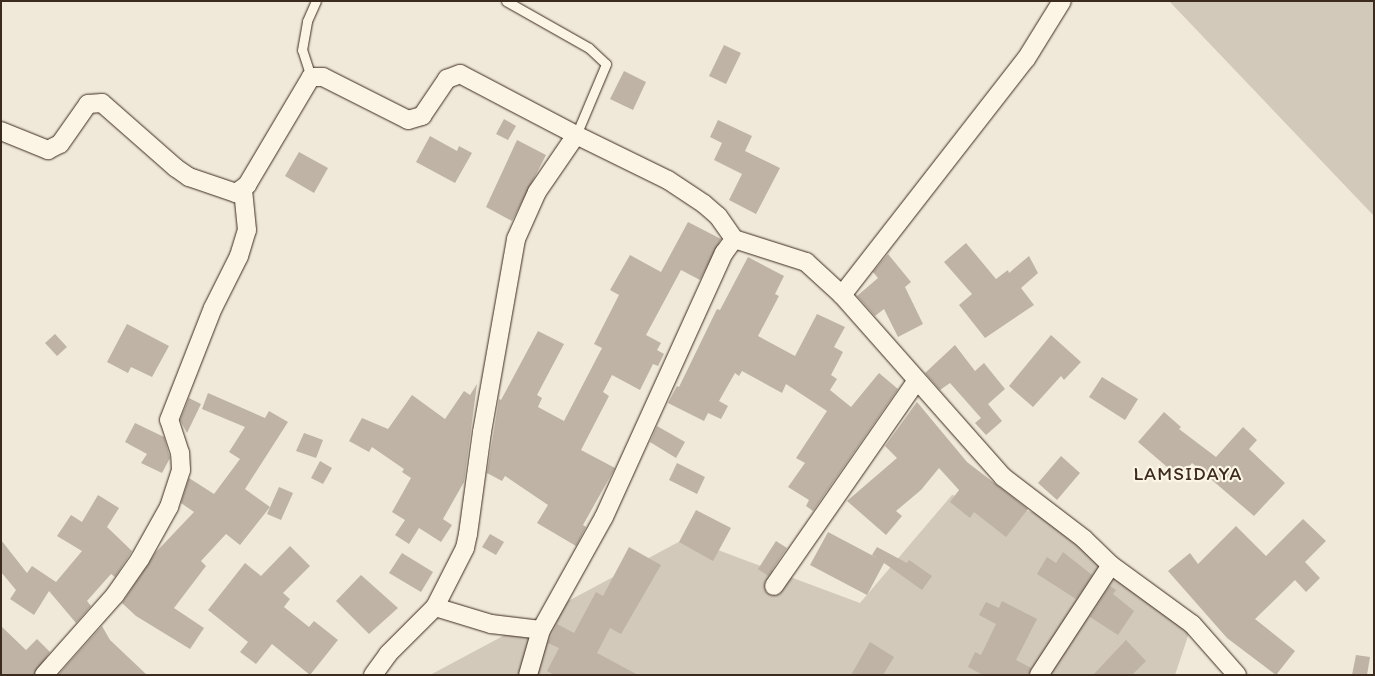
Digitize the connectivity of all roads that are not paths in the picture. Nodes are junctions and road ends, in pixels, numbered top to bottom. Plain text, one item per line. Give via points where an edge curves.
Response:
1 (316, 1) edge
2 (506, 1) edge
3 (1062, 1) edge
4 (311, 77) junction
5 (1, 131) edge
6 (576, 136) junction
7 (243, 190) junction
8 (734, 239) junction
9 (842, 295) junction
10 (916, 382) junction
11 (1111, 565) junction
12 (774, 586) dead end
13 (435, 607) junction
14 (541, 630) junction
15 (44, 675) edge
16 (373, 675) edge
17 (528, 675) edge
18 (1040, 675) edge
19 (1236, 675) edge

1 - 4 lane via 307,21 302,50
2 - 6 lane via 589,48 606,64 600,85
3 - 9 street via 1026,59
4 - 6 street via 323,77 408,120 422,116 447,79 460,74
4 - 7 street
5 - 7 street via 48,150 60,144 88,104 102,103 119,114 159,156 189,177 230,193
6 - 8 street via 668,180 718,216
6 - 13 street via 537,192 516,239 465,548
7 - 15 street via 247,230 239,256 213,308 169,420 180,453 181,470 169,507 115,595
8 - 9 street via 806,262
8 - 14 street via 720,262 604,517
9 - 10 street
10 - 11 street via 1003,477 1084,539
10 - 12 street
11 - 18 street
11 - 19 street via 1192,624
13 - 14 street via 491,624
13 - 16 street via 388,654
14 - 17 street

